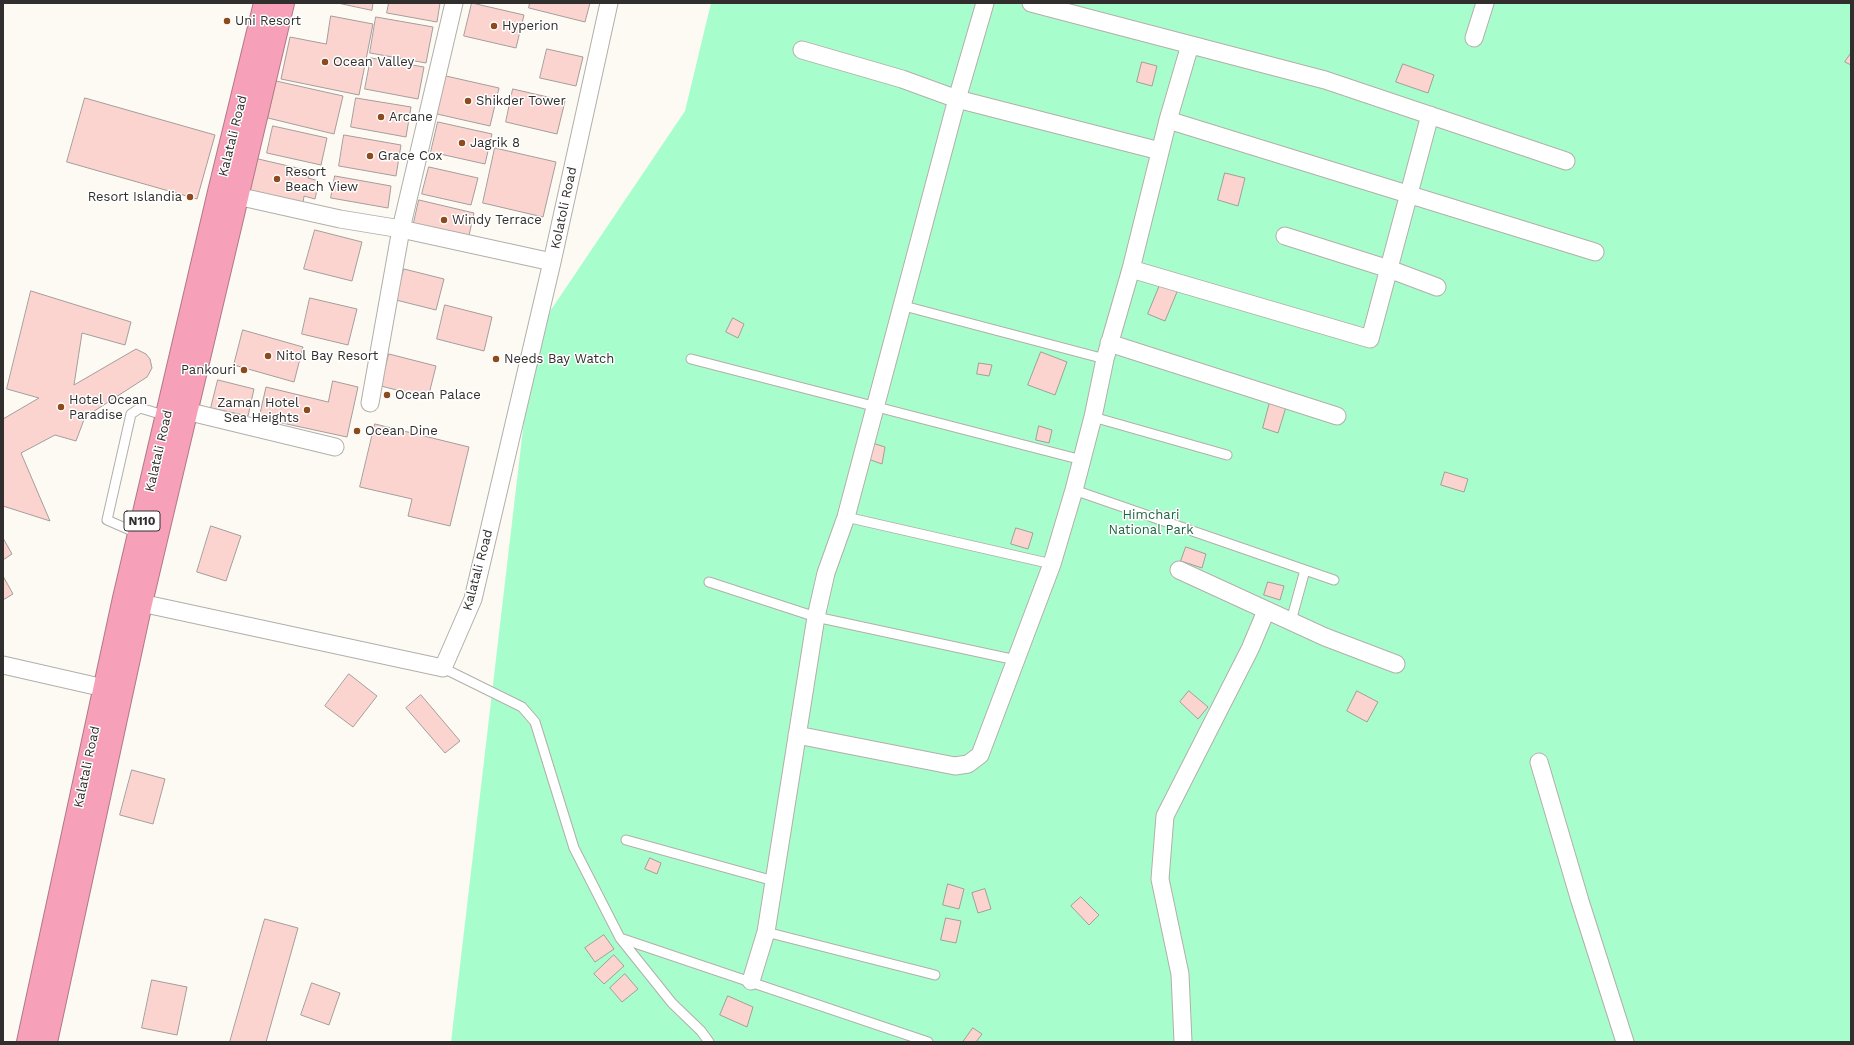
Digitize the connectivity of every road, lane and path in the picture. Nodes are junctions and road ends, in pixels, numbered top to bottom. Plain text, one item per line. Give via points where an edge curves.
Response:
1 (266, 3) edge
2 (283, 3) edge
3 (454, 3) edge
4 (609, 3) edge
5 (985, 3) edge
6 (1031, 3) edge
7 (1485, 3) edge
8 (1474, 38) dead end
9 (1190, 45) junction
10 (802, 50) dead end
11 (958, 100) junction
12 (249, 107) junction
13 (1430, 115) junction
14 (1168, 120) junction
15 (1160, 151) junction
16 (1566, 161) dead end
17 (1410, 194) junction
18 (237, 196) junction
19 (401, 229) junction
20 (1285, 236) dead end
21 (1595, 252) dead end
22 (552, 262) junction
23 (1131, 269) junction
24 (1389, 269) junction
25 (1437, 287) dead end
26 (904, 306) junction
27 (1107, 351) junction
28 (691, 359) dead end
29 (370, 403) dead end
30 (876, 407) junction
31 (177, 414) junction
32 (1337, 416) dead end
33 (1093, 418) junction
34 (335, 447) dead end
35 (1227, 455) dead end
36 (1082, 460) junction
37 (1074, 490) junction
38 (846, 517) junction
39 (139, 534) junction
40 (1052, 564) junction
41 (1179, 570) dead end
42 (1305, 570) junction
43 (1334, 580) dead end
44 (709, 582) dead end
45 (141, 602) junction
46 (1266, 611) junction
47 (816, 617) junction
48 (1291, 620) junction
49 (1016, 660) junction
50 (1396, 664) dead end
51 (3, 665) edge
52 (443, 668) junction
53 (104, 688) junction
54 (797, 735) junction
55 (1539, 762) dead end
56 (626, 840) dead end
57 (774, 881) junction
58 (766, 932) junction
59 (620, 938) junction
60 (935, 975) dead end
61 (751, 981) junction
62 (28, 1042) edge
63 (46, 1042) edge
64 (709, 1042) edge
65 (928, 1042) edge
66 (1183, 1042) edge
67 (1625, 1042) edge

1 - 12 highway, Kalatali Road / N110
2 - 12 highway, Kalatali Road / N110
3 - 19 street
4 - 22 street, Kolatoli Road
5 - 11 street
6 - 9 street
7 - 8 street
9 - 13 street via 1325,80
9 - 14 street
10 - 11 street via 902,79
11 - 15 street
11 - 26 street
12 - 18 highway, Kalatali Road / N110
12 - 31 highway, Kalatali Road / N110
13 - 16 street
13 - 17 street
14 - 15 street
14 - 17 street
15 - 23 street
17 - 21 street
17 - 24 street
18 - 19 street, Kolatoli Road via 340,219
18 - 31 highway, Kalatali Road / N110
19 - 22 street, Kolatoli Road
19 - 29 street
20 - 24 street
22 - 52 street, Kalatali Road via 473,599
23 - 24 street via 1370,339
23 - 27 street
24 - 25 street
26 - 27 lane
26 - 30 street
27 - 32 street
27 - 33 street
28 - 30 lane
30 - 36 lane
30 - 38 street
31 - 34 street
31 - 39 highway, Kalatali Road / N110
31 - 39 lane via 140,408 131,414 107,520
31 - 45 highway, Kalatali Road / N110
33 - 35 lane
33 - 36 street
36 - 37 street
37 - 40 street
37 - 42 lane
38 - 40 lane
38 - 47 street via 826,573
39 - 53 highway, Kalatali Road / N110
40 - 49 street
41 - 46 street
42 - 43 lane
42 - 48 lane
44 - 47 lane
45 - 52 street
45 - 63 highway, Kalatali Road / N110
46 - 48 street
46 - 66 street via 1250,649 1165,816 1160,879 1180,974
47 - 49 lane
47 - 54 street
48 - 50 street via 1325,637
49 - 54 street via 980,755 968,764 955,766
51 - 53 street
52 - 59 lane via 522,707 535,722 574,848
53 - 62 highway, Kalatali Road / N110
54 - 57 street
55 - 67 street
56 - 57 lane
57 - 58 street
58 - 60 lane
58 - 61 street
59 - 61 lane
59 - 64 lane via 672,1003
61 - 65 lane

